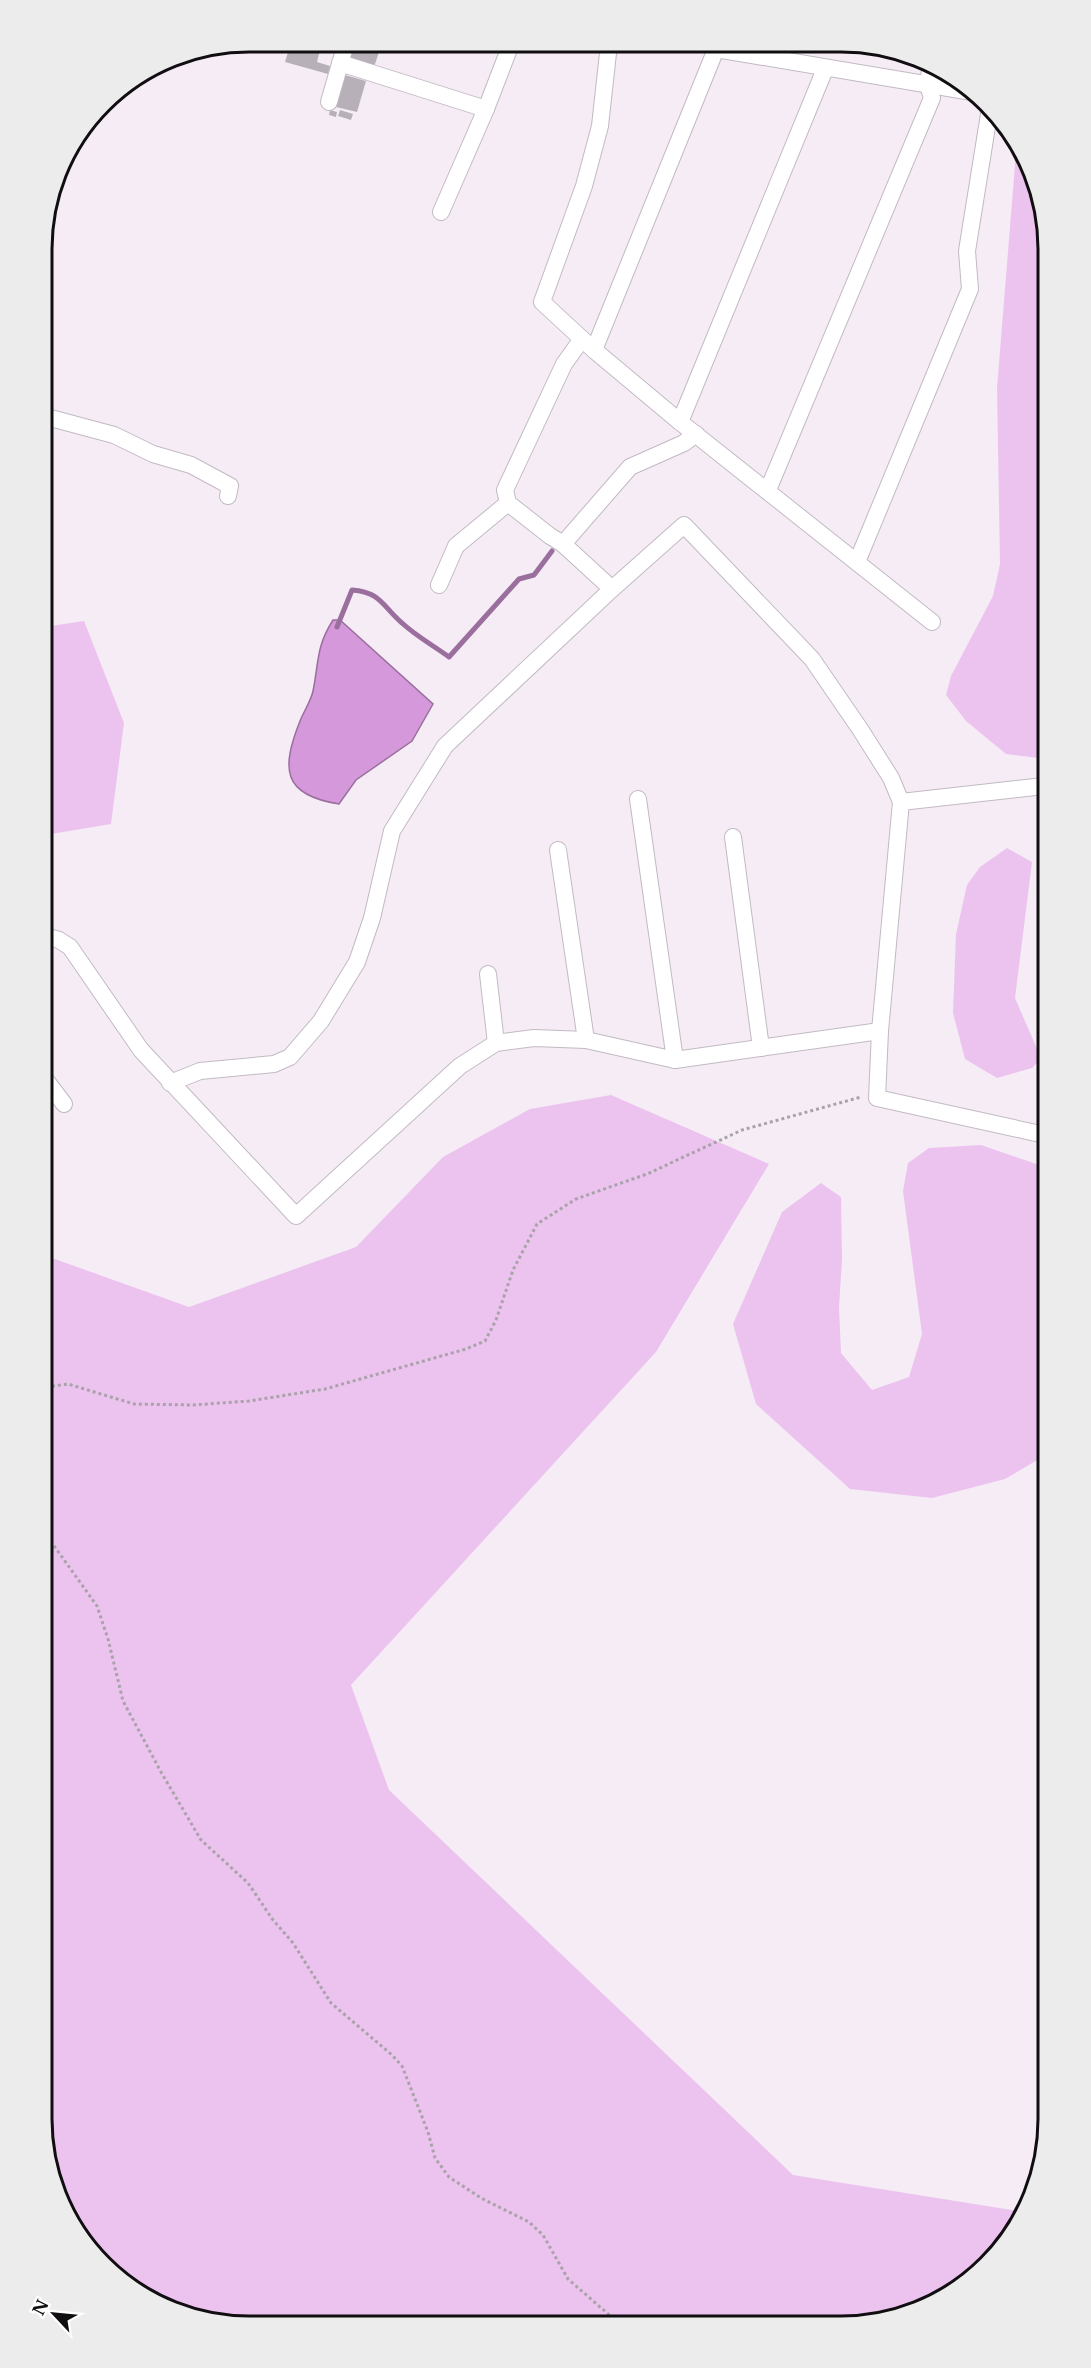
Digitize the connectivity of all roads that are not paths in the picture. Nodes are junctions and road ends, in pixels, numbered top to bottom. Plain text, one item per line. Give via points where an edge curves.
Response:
1 (343, 52) edge
2 (508, 52) edge
3 (608, 52) edge
4 (714, 52) edge
5 (741, 52) edge
6 (340, 63) junction
7 (825, 69) junction
8 (929, 77) edge
9 (945, 82) edge
10 (329, 102) dead end
11 (486, 109) junction
12 (988, 119) edge
13 (441, 212) dead end
14 (588, 344) junction
15 (53, 419) edge
16 (680, 422) junction
17 (696, 434) junction
18 (768, 490) junction
19 (228, 496) dead end
20 (508, 503) junction
21 (563, 544) junction
22 (857, 562) junction
23 (439, 585) dead end
24 (612, 589) junction
25 (932, 622) dead end
26 (1038, 787) edge
27 (638, 799) dead end
28 (901, 802) junction
29 (733, 837) dead end
30 (558, 850) dead end
31 (53, 938) edge
32 (488, 974) dead end
33 (880, 1030) junction
34 (586, 1040) junction
35 (496, 1042) junction
36 (761, 1048) junction
37 (675, 1060) junction
38 (170, 1083) junction
39 (53, 1089) edge
40 (64, 1104) dead end
41 (1038, 1132) edge

1 - 6 street
2 - 11 street
3 - 14 street via 600,126 576,211 542,302
4 - 14 street
5 - 7 street
6 - 10 street
6 - 11 street
7 - 8 street
7 - 16 street
8 - 9 street
8 - 18 street via 932,98
11 - 13 street
12 - 22 street via 967,251 970,289
14 - 16 street
14 - 20 street via 564,364 505,490
15 - 19 street via 114,435 153,454 191,465 230,486
16 - 17 street
17 - 18 street
17 - 21 street via 630,467
18 - 22 street
20 - 21 street
20 - 23 street via 456,546
21 - 24 street
22 - 25 street
24 - 28 street via 684,525 812,659 885,769
24 - 38 street via 446,746 392,831 372,918 357,962 321,1021 291,1057 274,1064 200,1071
26 - 28 street
27 - 37 street
28 - 33 street
29 - 36 street
30 - 34 street
31 - 38 street via 70,947 141,1050
32 - 35 street
33 - 36 street
33 - 41 street via 877,1098
34 - 35 street via 534,1038
34 - 37 street
35 - 38 street via 460,1066 296,1216
36 - 37 street
39 - 40 street

